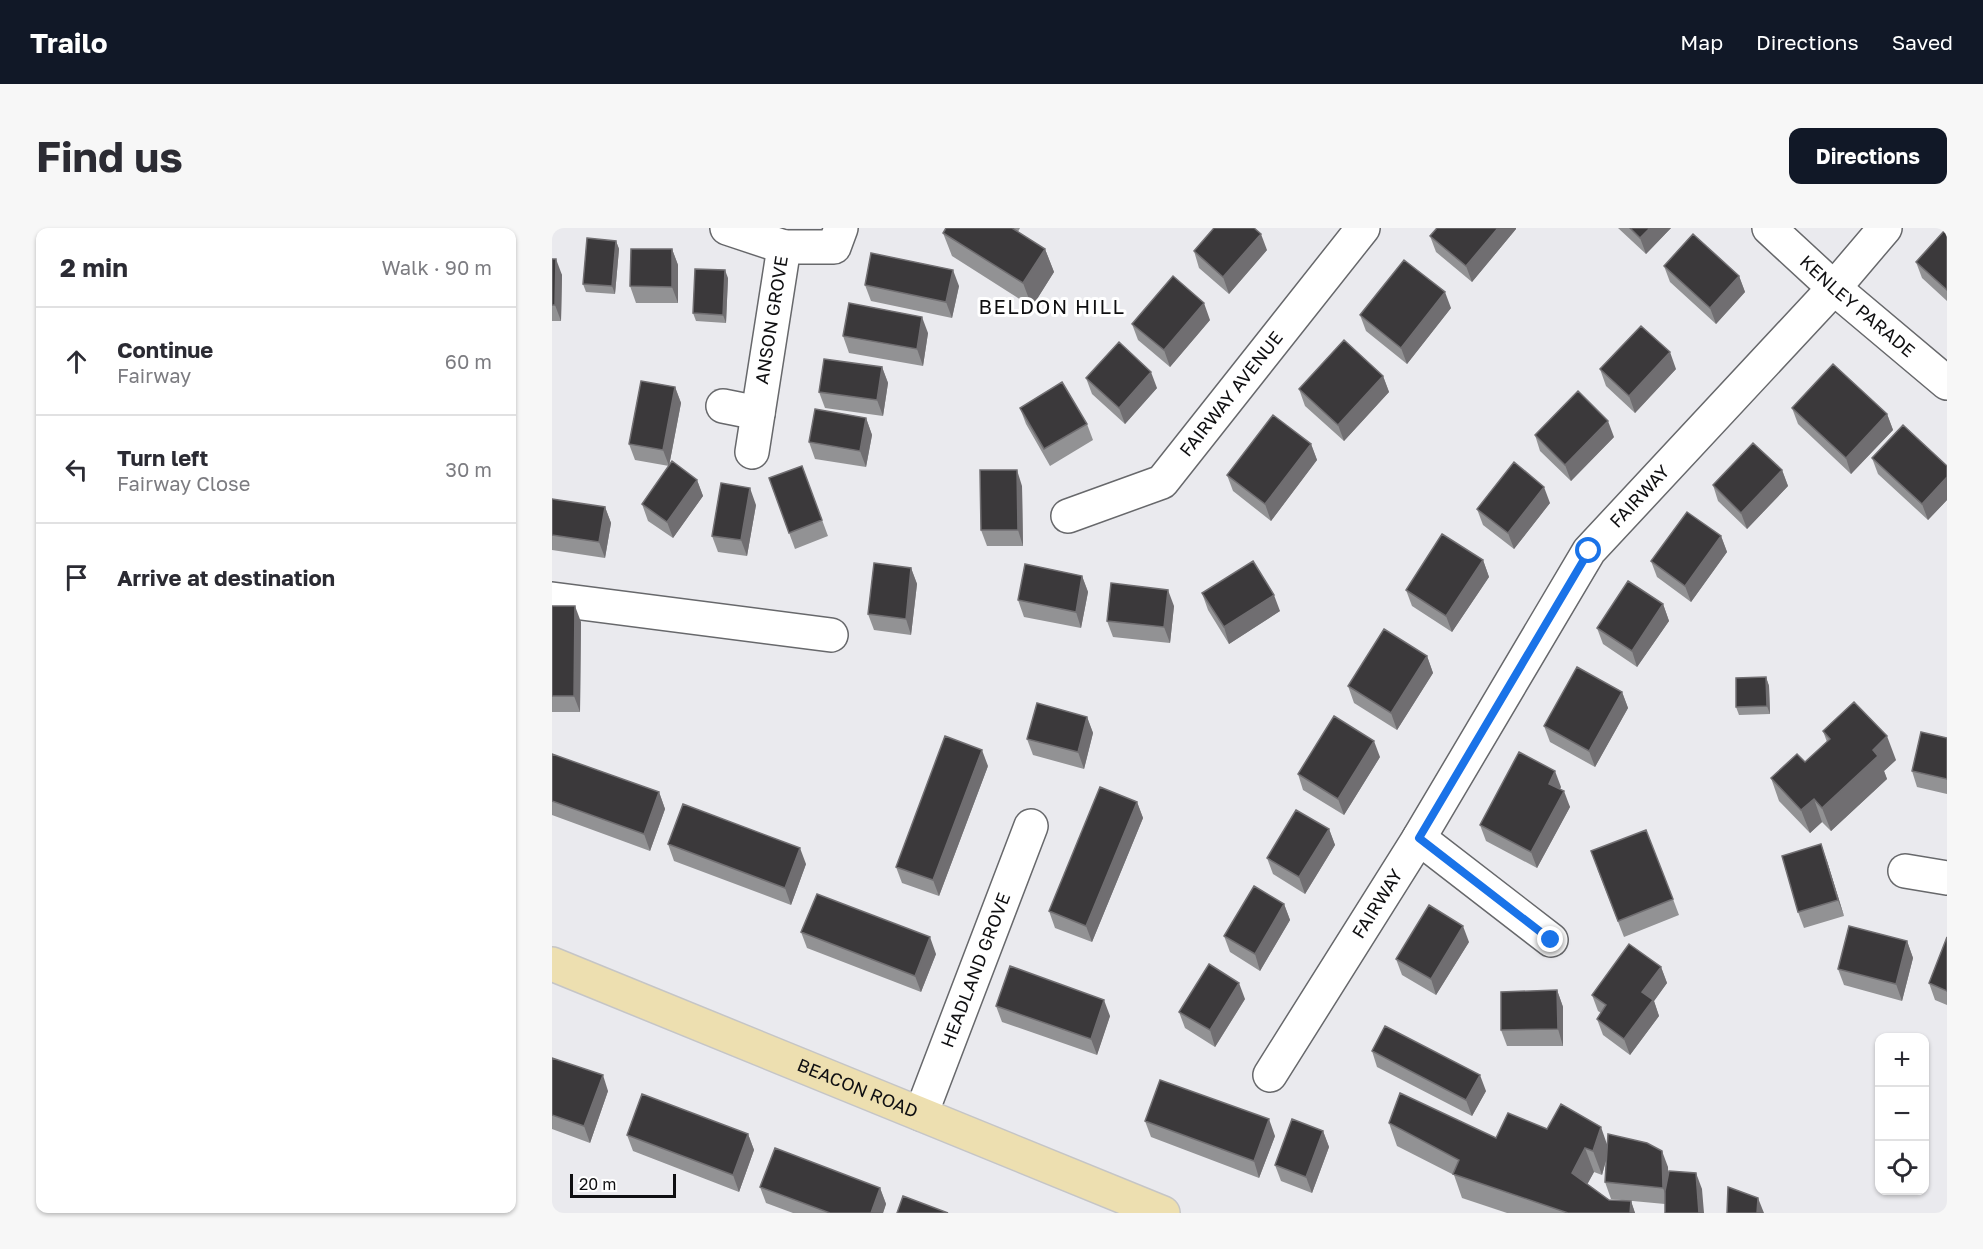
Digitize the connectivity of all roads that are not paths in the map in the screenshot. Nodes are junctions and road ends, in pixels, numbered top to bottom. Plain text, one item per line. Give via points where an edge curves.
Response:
1 (727, 228) edge
2 (841, 228) edge
3 (1363, 228) edge
4 (1769, 228) edge
5 (1885, 228) edge
6 (784, 247) junction
7 (1834, 288) junction
8 (1947, 383) edge
9 (723, 406) dead end
10 (758, 413) junction
11 (752, 452) dead end
12 (1068, 516) dead end
13 (552, 599) edge
14 (831, 635) dead end
15 (1031, 826) dead end
16 (1419, 838) junction
17 (1905, 871) dead end
18 (1947, 878) edge
19 (1551, 940) dead end
20 (552, 964) edge
21 (1270, 1075) dead end
22 (921, 1114) junction
23 (1163, 1213) edge

1 - 6 street, ANSON GROVE
2 - 6 street via 834,247
3 - 12 street, FAIRWAY AVENUE via 1162,482
4 - 7 street, KENLEY PARADE
5 - 7 street, FAIRWAY
6 - 10 street, ANSON GROVE
7 - 8 street, KENLEY PARADE
7 - 16 street, FAIRWAY via 1589,551
9 - 10 street
10 - 11 street, ANSON GROVE
13 - 14 street
15 - 22 street, HEADLAND GROVE
16 - 19 street
16 - 21 street, FAIRWAY
17 - 18 street
20 - 22 main road, BEACON ROAD
22 - 23 main road, BEACON ROAD

